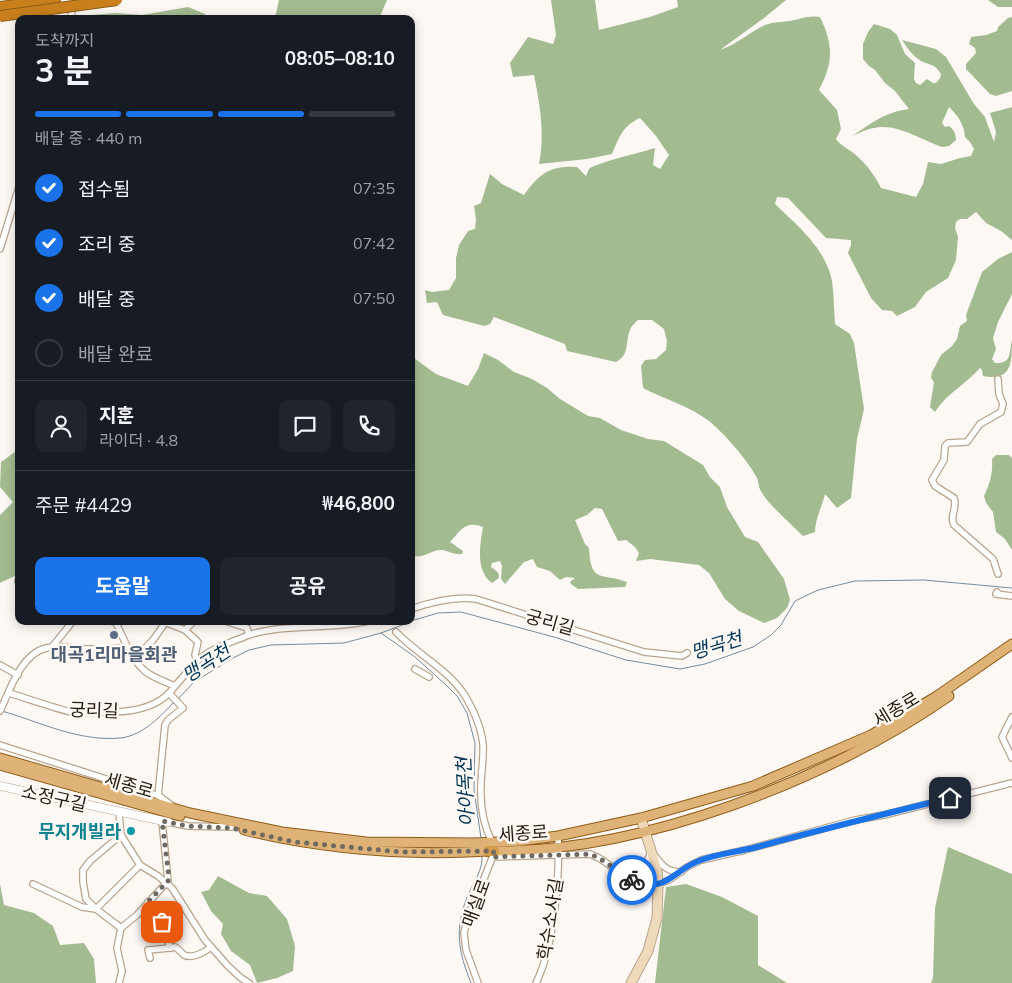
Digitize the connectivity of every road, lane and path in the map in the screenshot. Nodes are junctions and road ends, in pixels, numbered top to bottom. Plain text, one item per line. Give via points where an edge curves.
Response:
1 (55, 0) edge
2 (75, 0) edge
3 (117, 0) edge
4 (0, 8) edge
5 (71, 15) edge
6 (0, 16) edge
7 (15, 200) edge
8 (0, 249) edge
9 (998, 379) dead end
10 (998, 574) dead end
11 (997, 592) dead end
12 (1012, 596) edge
13 (415, 608) edge
14 (70, 625) edge
15 (116, 625) edge
16 (161, 625) edge
17 (171, 625) edge
18 (190, 625) edge
19 (238, 625) edge
20 (355, 625) edge
21 (185, 630) junction
22 (396, 632) dead end
23 (249, 635) junction
24 (1012, 644) edge
25 (52, 647) junction
26 (127, 647) junction
27 (1012, 650) edge
28 (688, 653) dead end
29 (135, 659) junction
30 (197, 660) junction
31 (434, 664) junction
32 (0, 665) edge
33 (415, 669) dead end
34 (18, 675) junction
35 (175, 686) junction
36 (169, 693) junction
37 (7, 695) junction
38 (0, 711) edge
39 (1012, 717) edge
40 (0, 745) edge
41 (1012, 758) edge
42 (3, 762) edge
43 (1012, 783) edge
44 (0, 786) edge
45 (158, 796) junction
46 (177, 809) junction
47 (120, 813) junction
48 (642, 818) junction
49 (165, 822) junction
50 (231, 828) junction
51 (645, 831) junction
52 (120, 835) junction
53 (558, 836) junction
54 (476, 847) junction
55 (490, 849) junction
56 (558, 851) junction
57 (651, 851) junction
58 (140, 865) junction
59 (681, 872) junction
60 (630, 879) junction
61 (33, 884) dead end
62 (166, 884) junction
63 (658, 884) junction
64 (148, 902) junction
65 (96, 908) junction
66 (121, 928) junction
67 (211, 947) junction
68 (170, 948) junction
69 (150, 958) dead end
70 (119, 983) edge
71 (249, 983) edge
72 (478, 983) edge
73 (536, 983) edge
74 (631, 983) edge

1 - 4 highway
2 - 5 street
3 - 6 highway, bridge
7 - 8 street
9 - 10 street via 1003,404 1001,412 980,424 967,442 948,443 945,457 932,480 955,502 954,525 993,559
11 - 12 street
13 - 28 street, 궁리길 via 451,599 476,599 644,652 682,656
14 - 25 street
15 - 26 street
16 - 29 street via 153,640
17 - 21 street
18 - 21 street
19 - 23 street via 247,628
20 - 23 street, 궁리길
21 - 30 street via 198,642
22 - 31 street, 세종로
23 - 30 street, 궁리길
24 - 48 main road, 세종로 via 937,696 872,735 753,786
25 - 26 street
25 - 34 street via 36,652
26 - 29 street
27 - 51 main road, 세종로 via 939,702 854,752 739,802
29 - 35 street via 147,672
30 - 35 street, 궁리길
31 - 33 street via 427,675
31 - 55 street, 세종로 via 462,692 479,727 483,744 481,799
32 - 34 street
34 - 37 street
35 - 36 street, 궁리길
36 - 37 street, 궁리길 via 144,708 103,713 73,712
36 - 45 street via 183,708 165,725
37 - 38 street
39 - 41 street via 1002,737
40 - 45 street
42 - 46 main road, 세종로
42 - 50 main road, 세종로 via 166,812
43 - 59 street via 701,860
44 - 47 street, 소정구길
45 - 46 street
46 - 54 main road, 세종로 via 249,826 326,838
47 - 49 street, 소정구길
47 - 52 street
48 - 51 main road
48 - 53 main road, 세종로
49 - 50 street
49 - 62 street via 169,878
50 - 54 main road, 세종로 via 295,842 401,852
51 - 56 main road, 세종로
51 - 57 main road
52 - 58 street
52 - 65 street via 83,870 86,899
53 - 55 main road, 세종로
53 - 56 street, 학수소사길
54 - 55 main road, 세종로
55 - 56 main road, 세종로
55 - 72 street, 매실로 via 464,933 466,950
56 - 60 street, 학수소사길 via 590,854
56 - 73 street, 학수소사길 via 549,947
57 - 59 street via 666,869
57 - 60 street via 640,874
57 - 63 main road
58 - 62 street
58 - 65 street
59 - 63 street
60 - 63 street, 학수소사길 via 643,885
61 - 65 street via 82,907
62 - 64 street
62 - 67 street via 172,888
63 - 74 main road via 654,935
64 - 66 street
64 - 68 street via 162,922
65 - 66 street
66 - 70 street via 117,948 122,970
67 - 68 street via 191,956 175,947
67 - 71 street
68 - 69 street via 148,950

